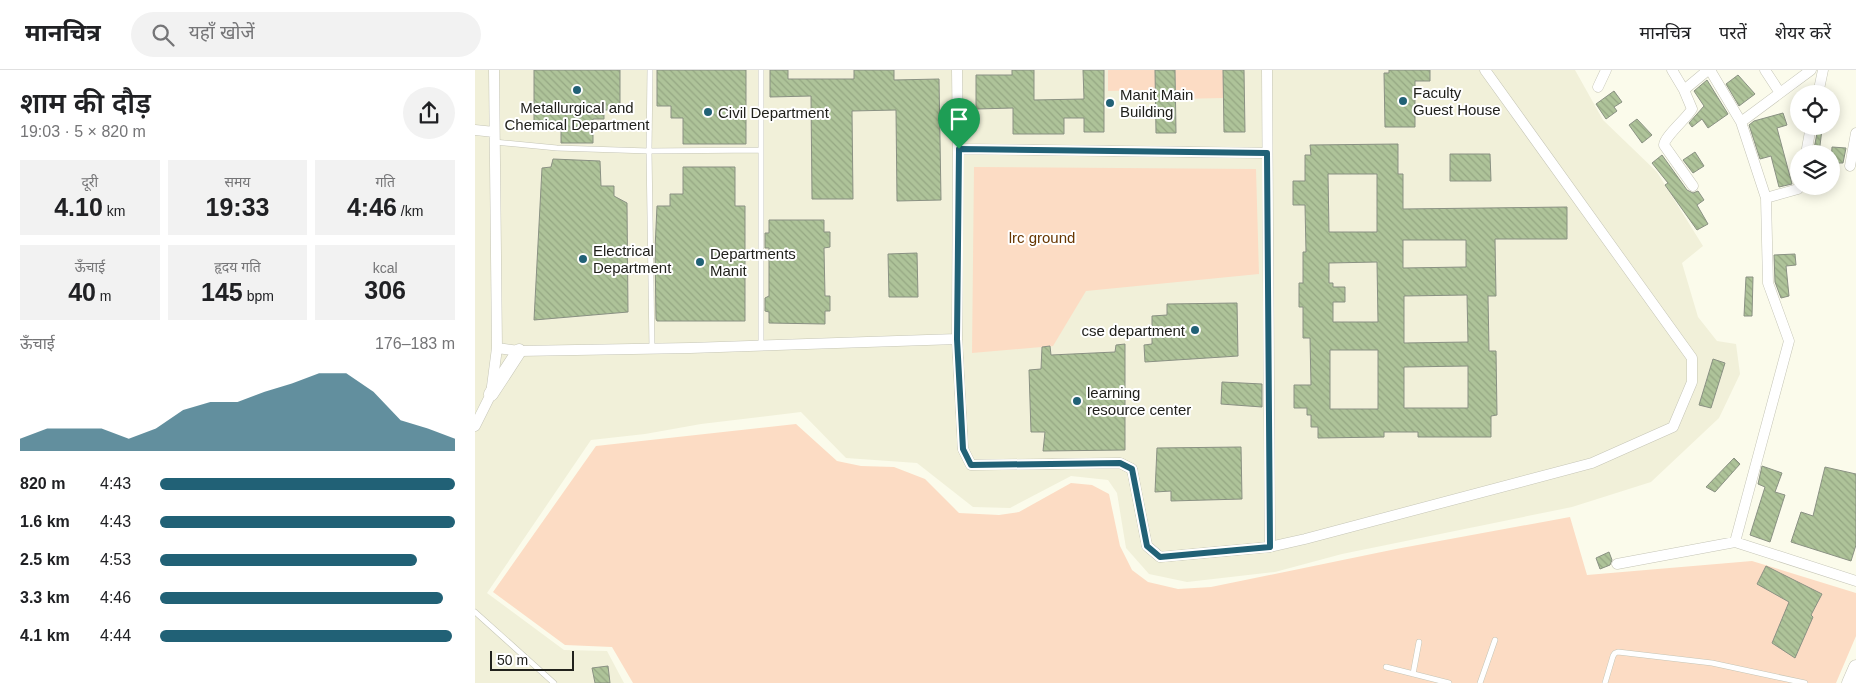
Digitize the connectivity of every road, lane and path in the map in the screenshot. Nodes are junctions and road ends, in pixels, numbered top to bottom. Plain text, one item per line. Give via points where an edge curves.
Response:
1 (494, 70) edge
2 (650, 70) edge
3 (761, 70) edge
4 (957, 70) edge
5 (1267, 70) edge
6 (1485, 70) edge
7 (1606, 70) edge
8 (1672, 70) edge
9 (1709, 70) edge
10 (1765, 70) edge
11 (1811, 70) edge
12 (1823, 70) edge
13 (1820, 85) edge
14 (1599, 87) dead end
15 (1684, 90) junction
16 (1781, 92) junction
17 (1741, 122) junction
18 (475, 130) edge
19 (1856, 133) edge
20 (494, 137) junction
21 (959, 149) junction
22 (761, 150) junction
23 (649, 151) junction
24 (1267, 153) junction
25 (1850, 166) dead end
26 (1693, 186) dead end
27 (1790, 191) edge
28 (1765, 198) junction
29 (957, 339) junction
30 (761, 346) junction
31 (497, 348) junction
32 (652, 348) junction
33 (519, 351) junction
34 (491, 394) junction
35 (475, 426) edge
36 (1735, 542) junction
37 (1270, 547) junction
38 (1617, 564) dead end
39 (1856, 581) edge
40 (475, 612) edge
41 (1495, 640) dead end
42 (1419, 642) dead end
43 (1386, 667) dead end
44 (1856, 668) edge
45 (1413, 674) junction
46 (554, 683) edge
47 (1449, 683) edge
48 (1480, 683) edge
49 (1605, 683) edge
50 (1805, 683) edge
51 (1849, 683) edge

1 - 20 street
2 - 23 lane
3 - 22 lane
4 - 21 street
5 - 24 street
6 - 37 street via 1692,358 1692,382 1673,427 1592,463
7 - 14 street
8 - 15 street
9 - 15 street
9 - 17 street
10 - 16 street
11 - 16 street
12 - 13 street
15 - 26 street via 1692,108 1664,142
16 - 17 street
17 - 28 street
18 - 20 street
19 - 25 street
20 - 23 lane via 557,148
20 - 31 street
21 - 24 street
21 - 29 street
22 - 23 lane
22 - 30 lane
23 - 32 lane
24 - 37 street
27 - 28 street
28 - 36 street via 1768,283 1789,340
29 - 30 street
29 - 37 street via 963,449 971,465 1120,463 1132,469 1147,546 1160,557
30 - 32 street
31 - 33 street
31 - 34 street
32 - 33 street
33 - 34 street
34 - 35 street
36 - 38 street
36 - 39 street
40 - 46 lane
41 - 48 lane
42 - 45 lane
43 - 45 lane
44 - 51 street
45 - 47 lane
49 - 50 lane via 1613,656 1618,652 1712,663

